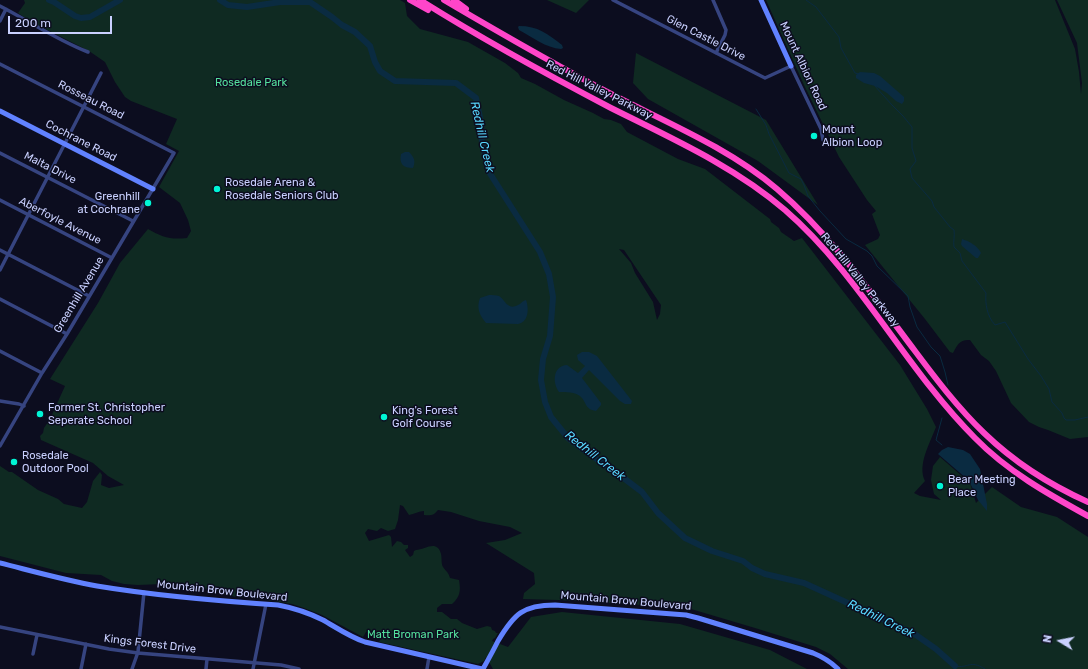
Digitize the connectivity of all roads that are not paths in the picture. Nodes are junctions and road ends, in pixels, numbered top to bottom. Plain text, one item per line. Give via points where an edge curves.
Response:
1 (410, 0) edge
2 (420, 0) edge
3 (444, 0) edge
4 (454, 0) edge
5 (613, 0) edge
6 (713, 0) edge
7 (761, 0) edge
8 (0, 6) edge
9 (6, 9) junction
10 (445, 16) junction
11 (0, 21) edge
12 (491, 28) junction
13 (88, 52) dead end
14 (716, 53) junction
15 (0, 64) edge
16 (791, 66) junction
17 (101, 73) dead end
18 (84, 106) junction
19 (0, 111) edge
20 (823, 140) dead end
21 (65, 144) junction
22 (0, 152) edge
23 (174, 153) joint
24 (48, 177) junction
25 (153, 189) junction
26 (0, 200) edge
27 (28, 215) junction
28 (133, 221) junction
29 (0, 250) edge
30 (8, 254) junction
31 (112, 258) junction
32 (0, 270) edge
33 (89, 296) junction
34 (0, 299) edge
35 (67, 334) junction
36 (0, 351) edge
37 (42, 372) junction
38 (0, 401) edge
39 (24, 406) junction
40 (0, 446) edge
41 (1088, 502) edge
42 (1088, 516) edge
43 (0, 563) edge
44 (144, 592) junction
45 (266, 604) junction
46 (0, 627) edge
47 (37, 634) junction
48 (86, 644) junction
49 (138, 653) junction
50 (33, 654) dead end
51 (429, 657) junction
52 (207, 659) junction
53 (254, 663) junction
54 (81, 669) edge
55 (132, 669) edge
56 (206, 669) edge
57 (253, 669) edge
58 (298, 669) edge
59 (427, 669) edge
60 (483, 669) edge
61 (838, 669) edge

1 - 10 highway
2 - 10 highway, Red Hill Valley Parkway
3 - 12 highway, Red Hill Valley Parkway
4 - 12 highway
5 - 14 street, Glen Castle Drive
6 - 14 street via 726,30
7 - 16 main road, Mount Albion Road
8 - 9 street
9 - 11 street
9 - 13 street
10 - 42 highway, Red Hill Valley Parkway via 548,75 706,157 740,177 785,210 830,256 962,425 989,452 1022,477
12 - 41 highway, Red Hill Valley Parkway via 730,156 774,187 824,235 945,390 985,434 1014,459 1055,486
14 - 16 street, Glen Castle Drive via 765,78
15 - 18 street, Rosseau Road
16 - 20 street, Mount Albion Road via 821,129
17 - 18 street
18 - 21 street
18 - 23 street, Rosseau Road
19 - 21 main road, Cochrane Road
21 - 24 street
21 - 25 main road, Cochrane Road
22 - 24 street, Malta Drive
23 - 25 street, Greenhill Avenue
24 - 27 street
24 - 28 street, Malta Drive
25 - 28 street, Greenhill Avenue
26 - 27 street, Aberfoyle Avenue
27 - 30 street
27 - 31 street, Aberfoyle Avenue
28 - 31 street, Greenhill Avenue
29 - 30 street
30 - 32 street
30 - 33 street
31 - 33 street, Greenhill Avenue
33 - 35 street, Greenhill Avenue
34 - 35 street
35 - 37 street, Greenhill Avenue
36 - 37 street
37 - 39 street, Greenhill Avenue
38 - 39 street
39 - 40 street, Greenhill Avenue
43 - 44 main road, Mountain Brow Boulevard via 96,586
44 - 45 main road, Mountain Brow Boulevard
44 - 49 street
45 - 51 main road, Mountain Brow Boulevard via 301,610 358,640
45 - 53 street
46 - 47 street, Kings Forest Drive
47 - 48 street, Kings Forest Drive
47 - 50 street
48 - 49 street, Kings Forest Drive
48 - 54 street
49 - 52 street, Kings Forest Drive
49 - 55 street
51 - 59 street
51 - 60 main road, Mountain Brow Boulevard
52 - 53 street, Kings Forest Drive
52 - 56 street
53 - 57 street
53 - 58 street, Kings Forest Drive
60 - 61 main road, Mountain Brow Boulevard via 508,624 517,614 538,606 555,605 698,618 799,648 824,658

